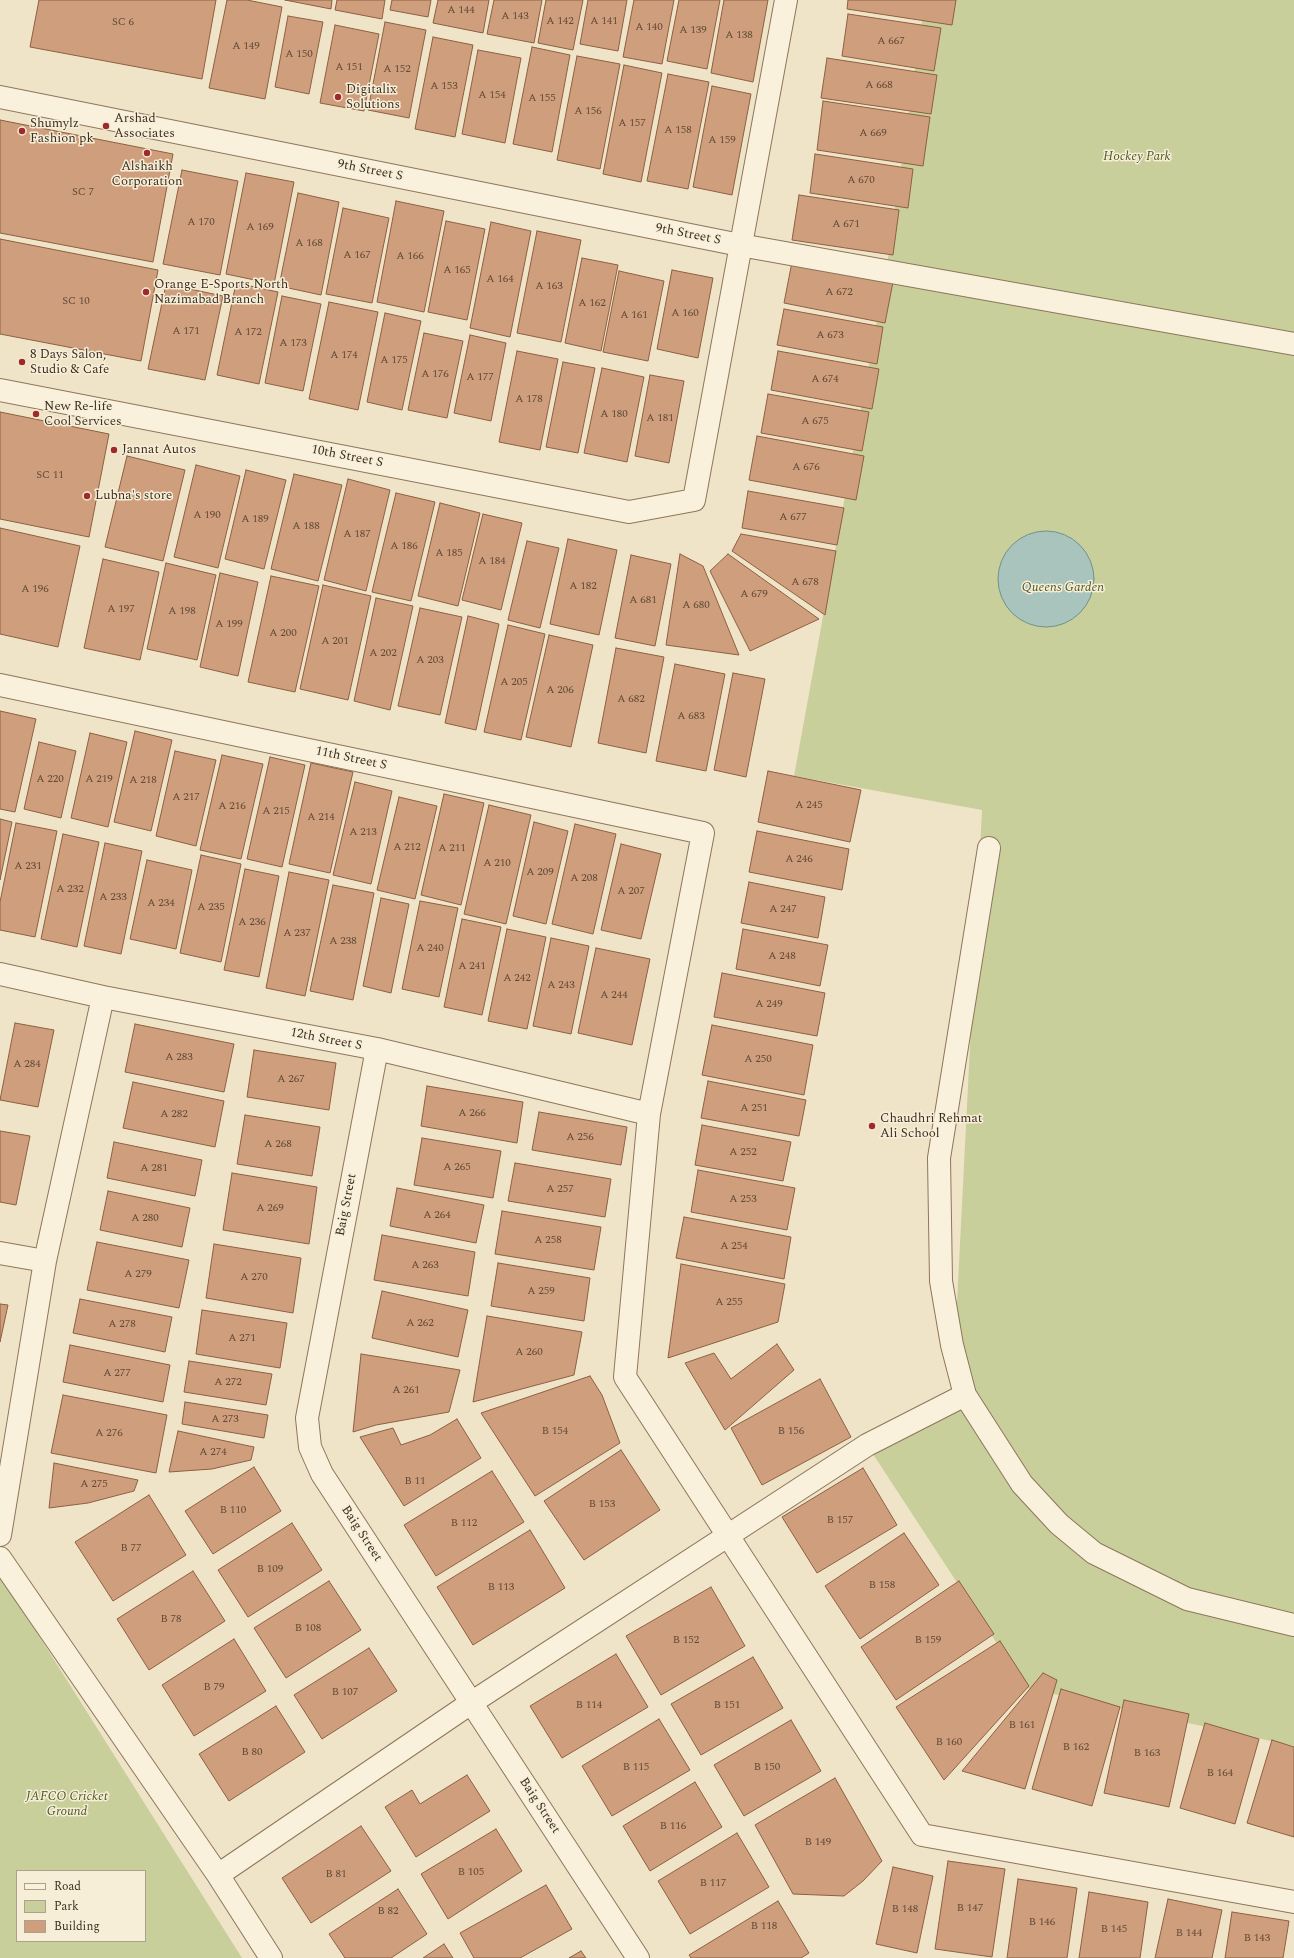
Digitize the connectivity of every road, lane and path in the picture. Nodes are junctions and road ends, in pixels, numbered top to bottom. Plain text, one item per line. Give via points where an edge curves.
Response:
1 (786, 0) edge
2 (0, 97) edge
3 (740, 245) junction
4 (1294, 344) edge
5 (0, 390) edge
6 (0, 684) edge
7 (989, 848) dead end
8 (0, 974) edge
9 (103, 997) junction
10 (377, 1050) junction
11 (650, 1114) junction
12 (0, 1253) edge
13 (45, 1261) junction
14 (965, 1395) junction
15 (0, 1535) edge
16 (730, 1536) junction
17 (0, 1558) edge
18 (1294, 1625) edge
19 (471, 1702) junction
20 (218, 1875) junction
21 (1294, 1902) edge
22 (271, 1958) edge
23 (638, 1958) edge

1 - 3 street
2 - 3 street, 9th Street S
3 - 4 street, 9th Street S
3 - 5 street, 10th Street S via 694,500 629,512
6 - 11 street, 11th Street S via 703,833
7 - 14 street via 939,1158 941,1282 952,1345
8 - 9 street, 12th Street S
9 - 10 street, 12th Street S
9 - 13 street
10 - 11 street, 12th Street S
10 - 19 street, Baig Street via 307,1418 310,1447 322,1474
11 - 16 street via 625,1377
12 - 13 street
13 - 15 street
14 - 16 street via 867,1445
14 - 18 street via 1022,1484 1059,1524 1094,1553 1187,1599
16 - 19 street
16 - 21 street via 922,1835
17 - 20 street
19 - 20 street
19 - 23 street, Baig Street
20 - 22 street

